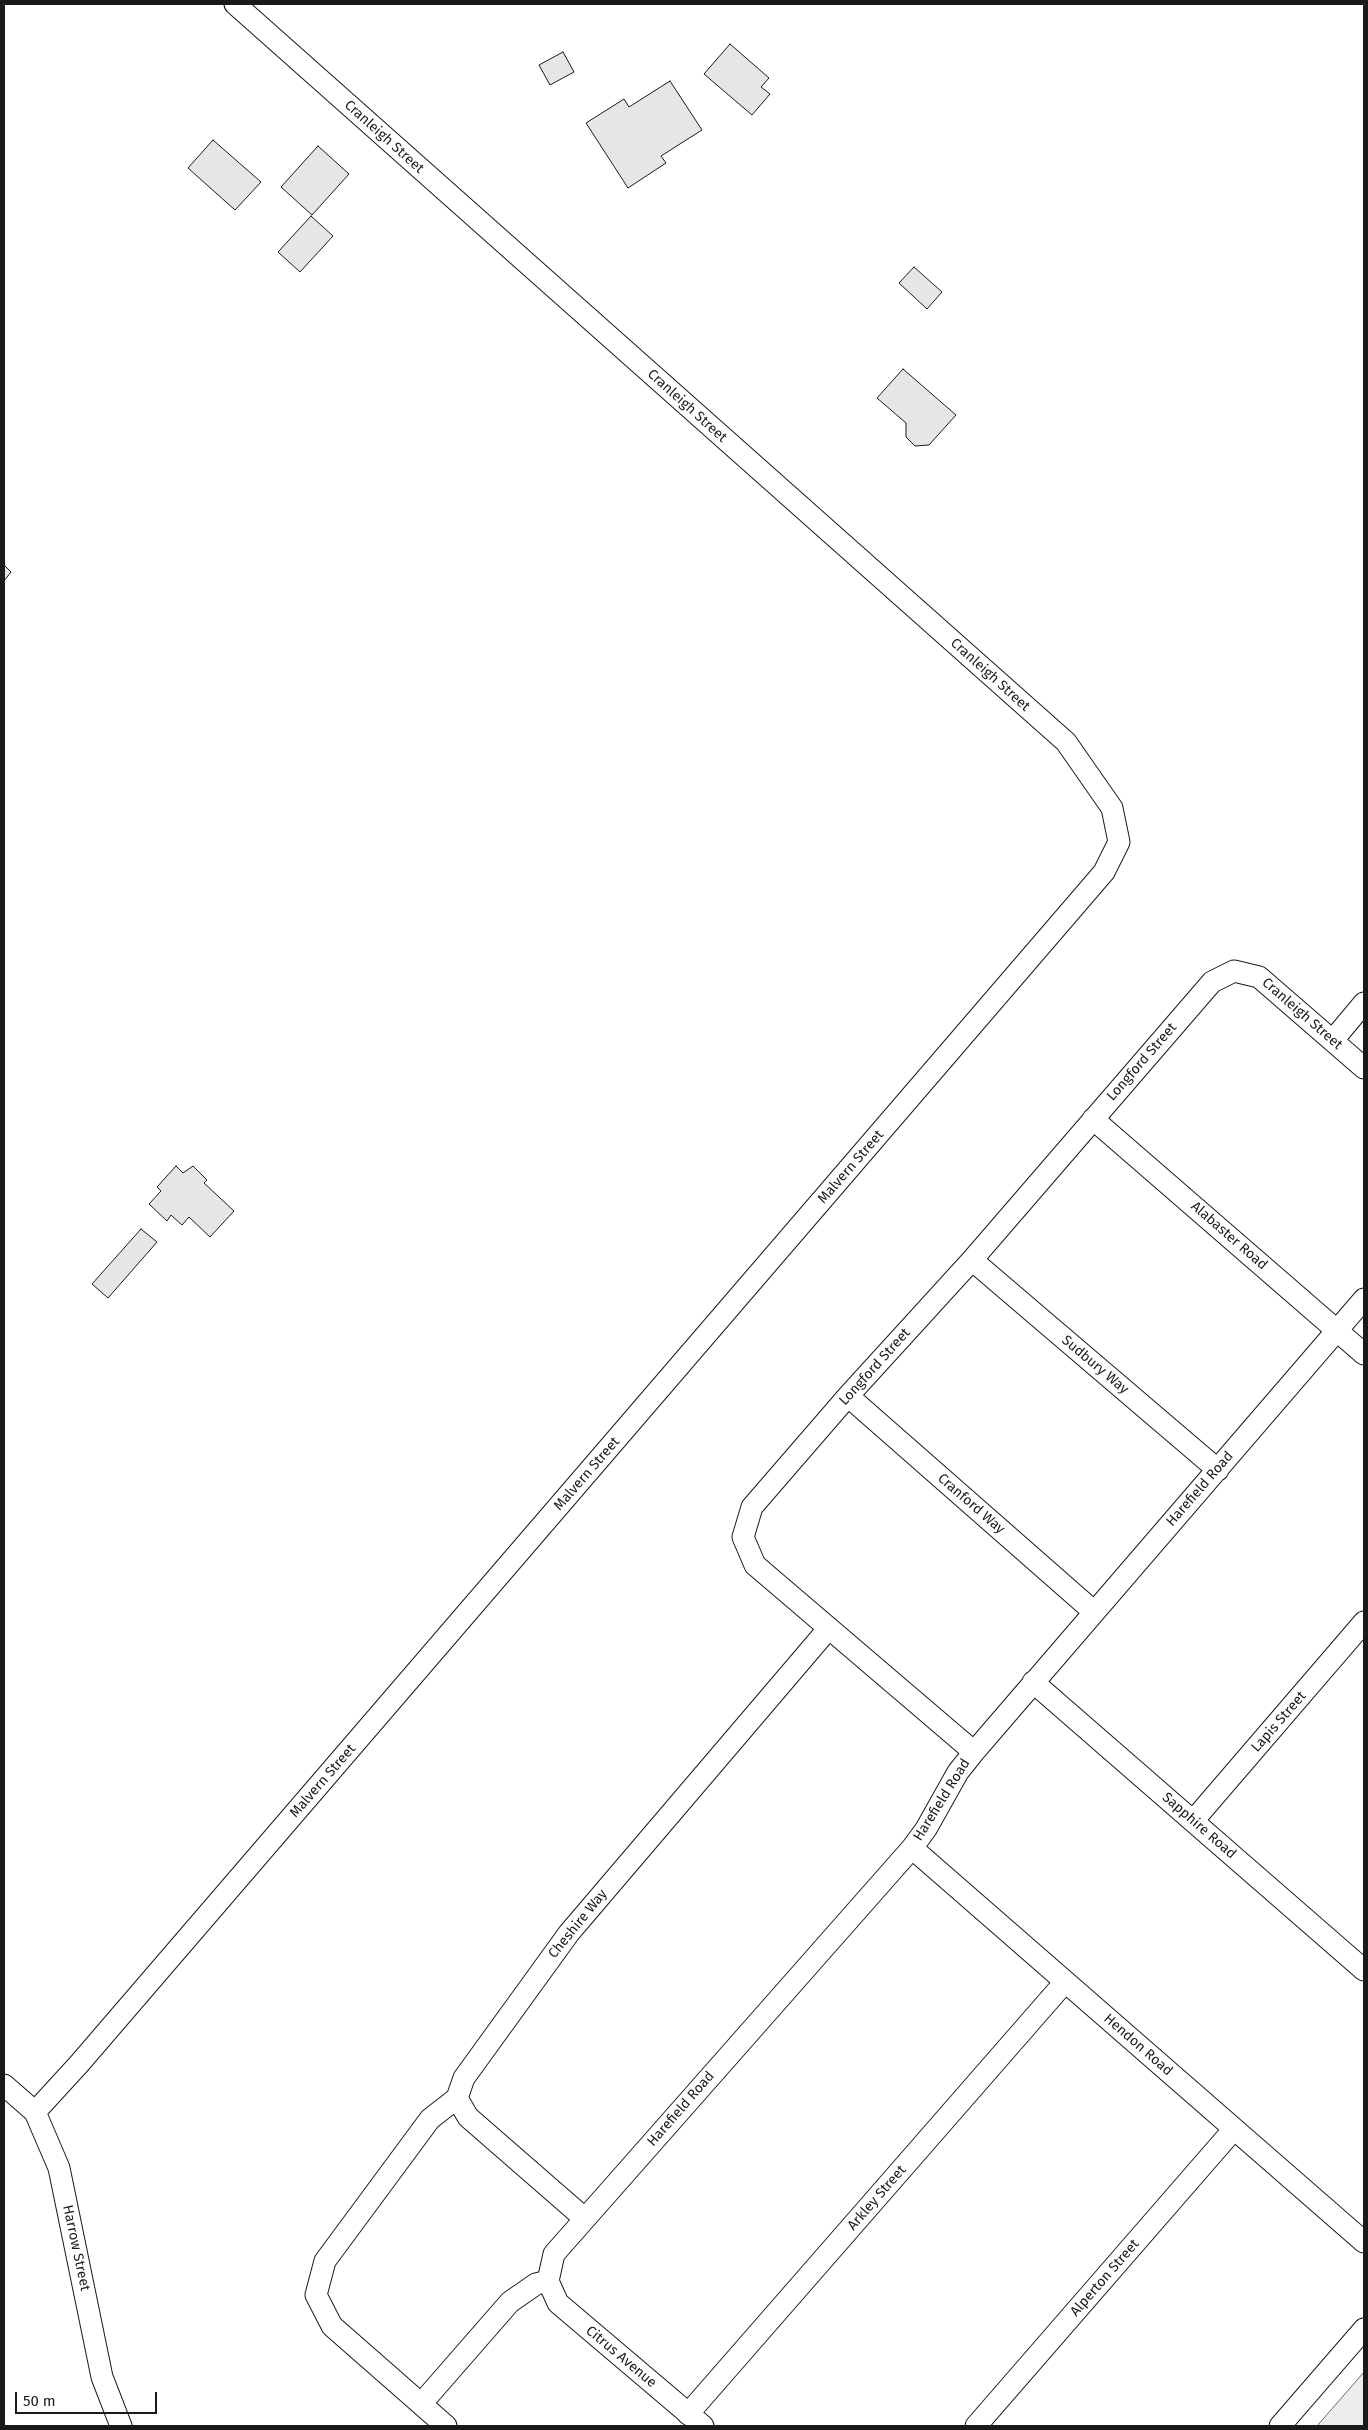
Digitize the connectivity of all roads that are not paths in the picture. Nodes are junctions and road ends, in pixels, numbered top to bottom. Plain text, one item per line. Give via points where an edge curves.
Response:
1 (235, 4) edge
2 (1116, 825) joint
3 (1234, 971) joint
4 (1364, 1003) edge
5 (1332, 1040) junction
6 (1364, 1068) edge
7 (1093, 1119) junction
8 (972, 1260) junction
9 (1364, 1299) edge
10 (1338, 1331) junction
11 (1364, 1354) edge
12 (848, 1396) junction
13 (1218, 1470) junction
14 (1093, 1611) junction
15 (1364, 1622) edge
16 (829, 1628) junction
17 (1033, 1682) junction
18 (974, 1752) junction
19 (1193, 1821) junction
20 (912, 1848) junction
21 (1364, 1970) edge
22 (1065, 1982) junction
23 (4, 2084) edge
24 (458, 2098) junction
25 (35, 2112) junction
26 (1234, 2129) junction
27 (584, 2218) junction
28 (1364, 2242) edge
29 (548, 2281) junction
30 (1364, 2329) edge
31 (421, 2404) junction
32 (696, 2420) edge
33 (121, 2426) edge
34 (446, 2426) edge
35 (976, 2426) edge
36 (1280, 2426) edge

1 - 2 street, Cranleigh Street via 1066,742 1112,808
2 - 25 street, Malvern Street via 1119,842 1104,872
3 - 5 street, Cranleigh Street via 1259,977
3 - 7 street, Longford Street via 1212,982
4 - 5 street
5 - 6 street, Cranleigh Street
7 - 8 street, Longford Street
7 - 10 street, Alabaster Road
8 - 12 street, Longford Street
8 - 13 street, Sudbury Way
9 - 10 street, Harefield Road
10 - 11 street, Alabaster Road
10 - 13 street, Harefield Road
12 - 14 street, Cranford Way
12 - 16 street, Longford Street via 752,1507 743,1537 755,1564
13 - 14 street, Harefield Road
14 - 17 street, Harefield Road
15 - 19 street, Lapis Street
16 - 18 street, Longford Street
16 - 24 street, Cheshire Way via 569,1933 464,2078
17 - 18 street, Harefield Road
17 - 19 street, Sapphire Road
18 - 20 street, Harefield Road via 958,1772
19 - 21 street, Sapphire Road
20 - 22 street, Hendon Road
20 - 27 street, Harefield Road
22 - 26 street, Hendon Road
22 - 32 street, Arkley Street
23 - 25 street, Harrow Street
24 - 27 street via 468,2117
24 - 31 street via 430,2119 325,2261 316,2295 332,2326
25 - 33 street, Harrow Street via 59,2168 102,2377
26 - 28 street, Hendon Road
26 - 35 street, Alperton Street
27 - 29 street, Harefield Road via 554,2254
29 - 31 street via 536,2284 510,2302
29 - 32 street, Citrus Avenue via 558,2303
30 - 36 street
31 - 34 street

